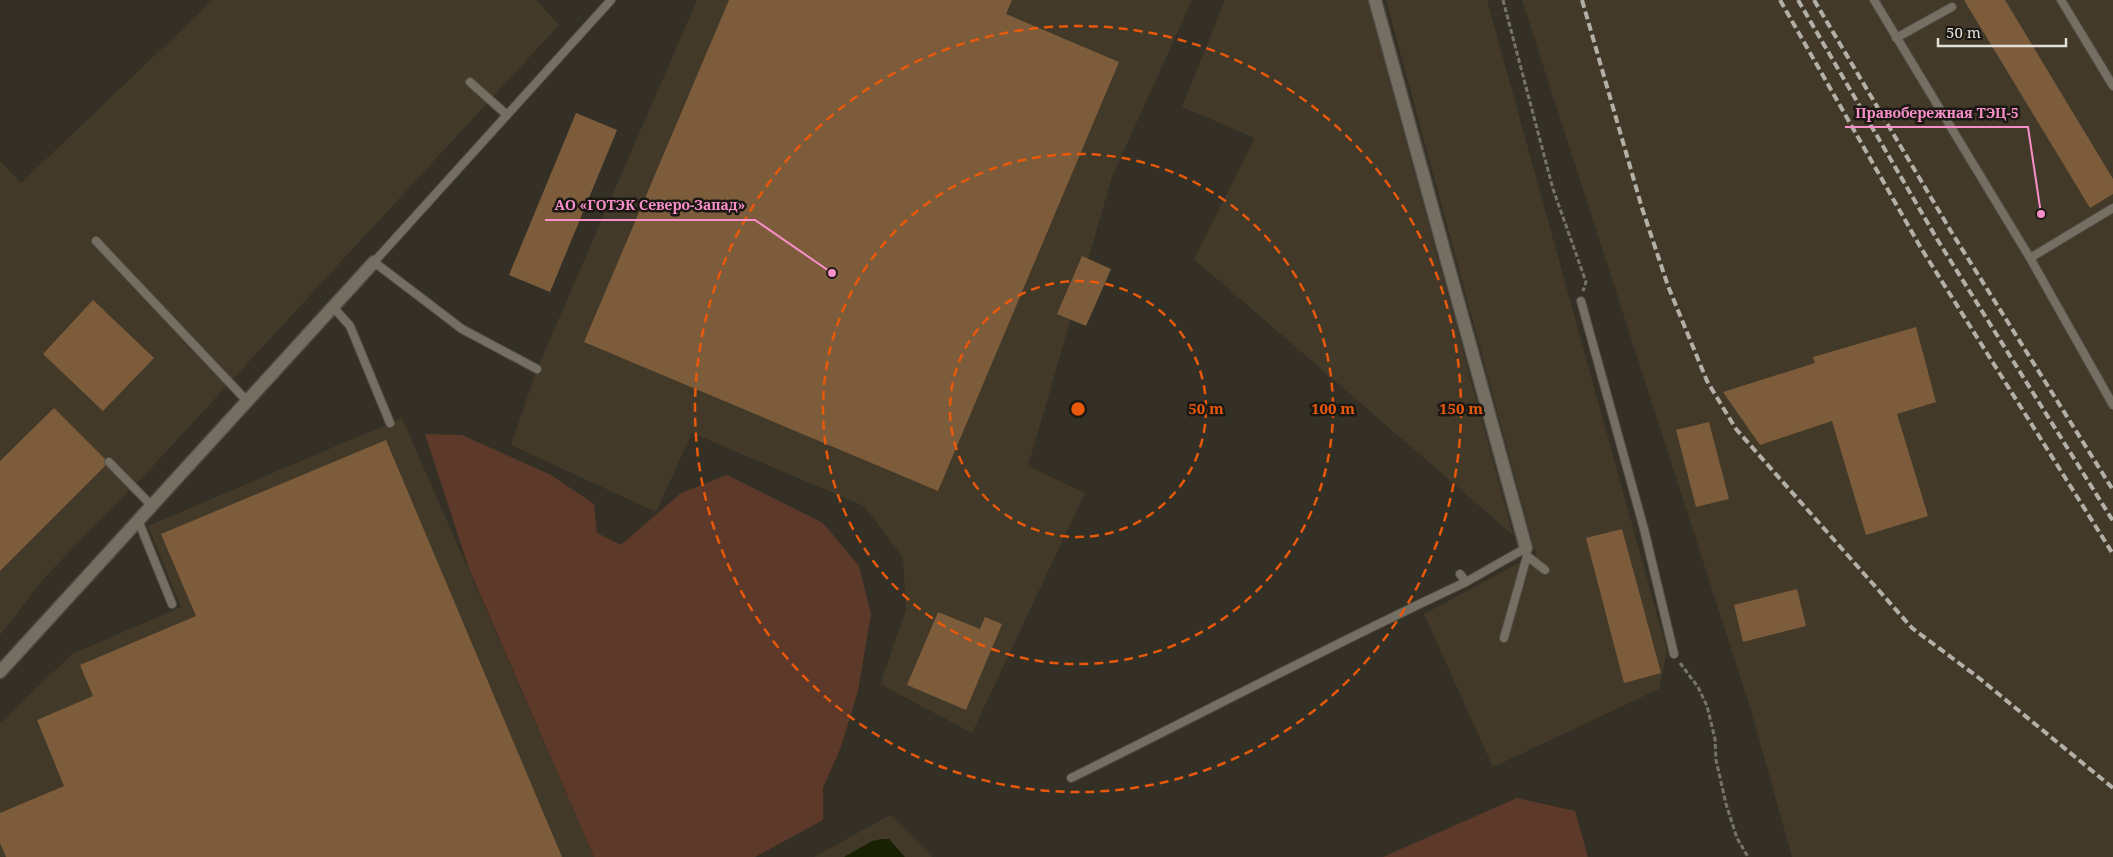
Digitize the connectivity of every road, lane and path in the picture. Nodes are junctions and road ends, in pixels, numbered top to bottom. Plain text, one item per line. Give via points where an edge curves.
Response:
1 (611, 0) edge
2 (1375, 0) edge
3 (1503, 0) edge
4 (1874, 0) edge
5 (2061, 0) edge
6 (1952, 7) dead end
7 (1896, 38) junction
8 (470, 82) dead end
9 (2113, 86) edge
10 (507, 114) junction
11 (2113, 208) edge
12 (96, 241) dead end
13 (2030, 258) junction
14 (374, 262) junction
15 (1581, 301) joint
16 (333, 307) junction
17 (537, 369) dead end
18 (247, 401) junction
19 (2113, 406) edge
20 (390, 423) dead end
21 (109, 462) dead end
22 (151, 505) junction
23 (138, 520) junction
24 (1526, 552) junction
25 (1545, 570) dead end
26 (1460, 574) dead end
27 (1466, 582) junction
28 (172, 604) dead end
29 (1504, 638) dead end
30 (1674, 654) joint
31 (0, 672) edge
32 (1071, 778) dead end
33 (1748, 857) edge

1 - 10 lane
2 - 24 street
3 - 15 path via 1554,189 1586,282
4 - 7 lane
5 - 9 lane
6 - 7 lane
7 - 13 lane
8 - 10 lane
10 - 14 lane
11 - 13 lane
12 - 18 lane
13 - 19 lane
14 - 16 street
14 - 17 lane via 462,329
15 - 30 lane via 1644,530
16 - 18 street
16 - 20 lane via 350,326
18 - 22 street
21 - 22 lane
22 - 23 street
23 - 28 lane
23 - 31 street
24 - 25 lane
24 - 27 lane
24 - 29 lane
26 - 27 lane
27 - 32 lane
30 - 33 path via 1698,687 1707,706 1726,804 1737,838

